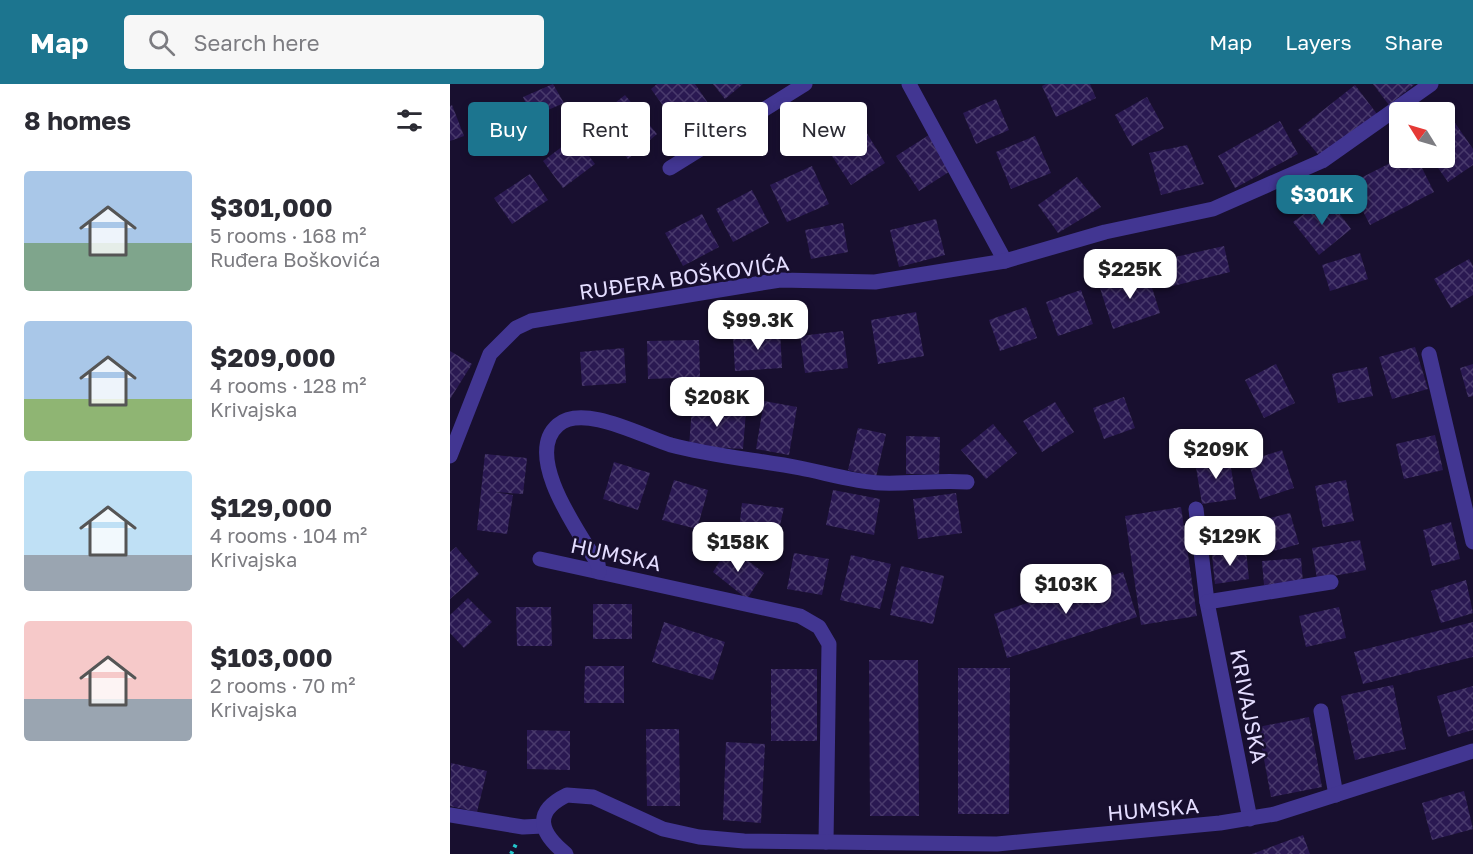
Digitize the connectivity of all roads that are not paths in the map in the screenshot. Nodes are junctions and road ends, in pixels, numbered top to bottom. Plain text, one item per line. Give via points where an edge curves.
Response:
1 (805, 84) edge
2 (909, 84) edge
3 (1431, 84) edge
4 (670, 168) dead end
5 (1005, 261) junction
6 (1428, 354) dead end
7 (450, 456) edge
8 (967, 482) dead end
9 (1196, 509) dead end
10 (1473, 542) edge
11 (540, 559) dead end
12 (599, 572) junction
13 (1331, 582) dead end
14 (1207, 602) junction
15 (1321, 711) dead end
16 (1473, 751) edge
17 (1336, 795) junction
18 (450, 815) edge
19 (1250, 819) junction
20 (543, 826) junction
21 (826, 842) junction
22 (566, 854) edge

1 - 4 street
2 - 5 street
3 - 5 street, RUĐERA BOŠKOVIĆA via 1322,161 1213,209 1105,232
5 - 7 street, RUĐERA BOŠKOVIĆA via 875,282 780,280 531,321 516,328 490,354
6 - 10 street
8 - 12 street via 879,483 671,445 605,421 568,420 551,434 548,467 556,492
9 - 14 street, KRIVAJSKA
11 - 12 street, HUMSKA
12 - 21 street, HUMSKA via 800,616 819,627 829,644
13 - 14 street
14 - 19 street, KRIVAJSKA
15 - 17 street
16 - 17 street, HUMSKA
17 - 19 street, HUMSKA
18 - 20 street via 523,827
19 - 21 street, HUMSKA via 997,844
20 - 21 street, HUMSKA via 548,808 555,801 580,794 663,829 699,837
20 - 22 street via 546,836

